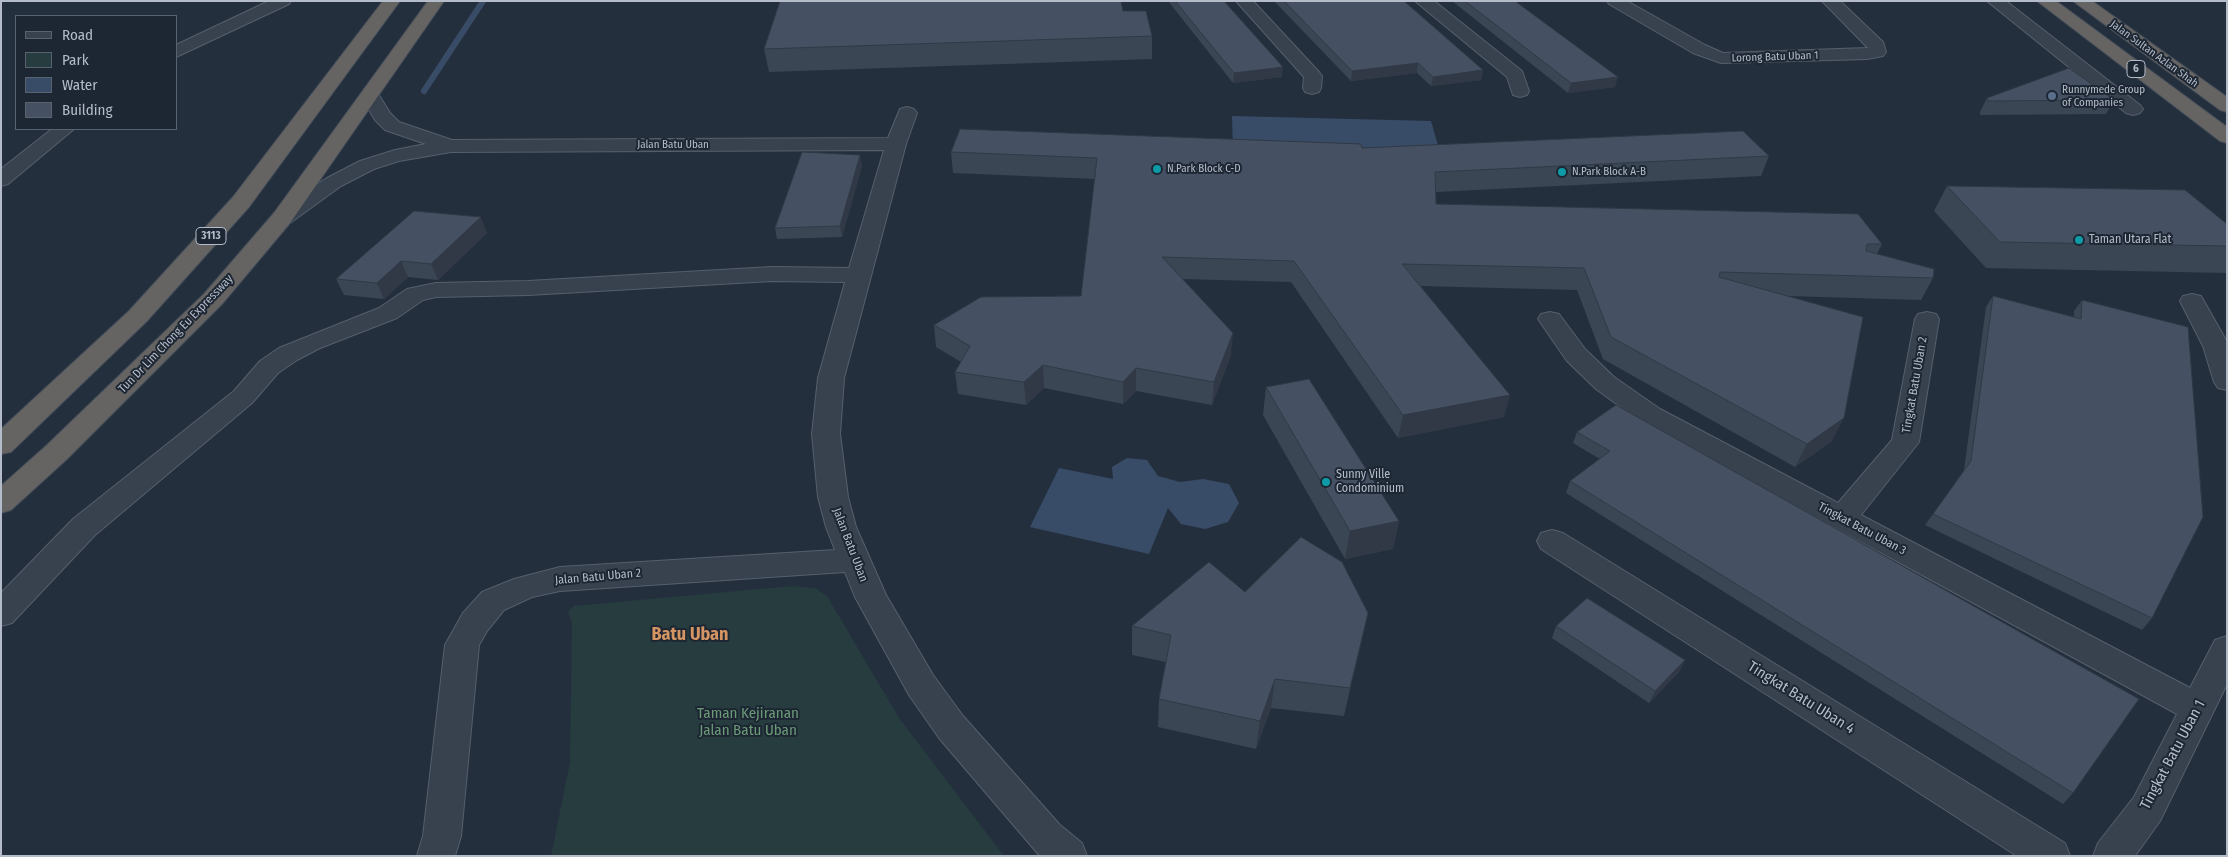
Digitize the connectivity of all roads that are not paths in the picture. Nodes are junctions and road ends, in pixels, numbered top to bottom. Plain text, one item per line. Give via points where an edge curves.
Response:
1 (283, 1) edge
2 (392, 1) edge
3 (436, 1) edge
4 (1244, 1) edge
5 (1423, 1) edge
6 (1615, 1) edge
7 (1830, 1) edge
8 (1995, 1) edge
9 (2045, 1) edge
10 (2081, 1) edge
11 (178, 51) edge
12 (1312, 88) dead end
13 (1520, 91) dead end
14 (370, 96) junction
15 (2227, 106) edge
16 (2133, 110) dead end
17 (907, 113) dead end
18 (63, 130) edge
19 (2227, 137) edge
20 (896, 144) junction
21 (451, 146) junction
22 (1, 180) edge
23 (282, 218) junction
24 (860, 275) junction
25 (2192, 301) dead end
26 (1550, 319) dead end
27 (1927, 319) dead end
28 (2227, 382) edge
29 (1, 444) edge
30 (1, 502) edge
31 (1842, 518) junction
32 (1552, 541) dead end
33 (854, 560) junction
34 (1, 614) edge
35 (2227, 649) edge
36 (2198, 709) junction
37 (436, 856) edge
38 (1068, 856) edge
39 (2051, 856) edge
40 (2112, 856) edge

1 - 11 street
2 - 29 highway, 3113 via 241,202 138,316
3 - 14 highway, Tun Dr Lim Chong Eu Expressway
4 - 12 street via 1313,76
5 - 13 street via 1516,75
6 - 7 street, Lorong Batu Uban 1 via 1721,58 1877,52 1877,46
8 - 16 street
9 - 19 highway, Jalan Sultan Azlan Shah / 6
10 - 15 highway, Jalan Sultan Azlan Shah / 6
14 - 21 street, Jalan Batu Uban via 392,126
14 - 23 highway, Tun Dr Lim Chong Eu Expressway
17 - 20 street, Jalan Batu Uban
18 - 22 street
20 - 21 street, Jalan Batu Uban
20 - 24 street, Jalan Batu Uban
21 - 23 street, Jalan Batu Uban via 366,165 334,182
23 - 30 highway, Tun Dr Lim Chong Eu Expressway via 213,299 57,452
24 - 33 street, Jalan Batu Uban via 833,370 826,434 833,497
24 - 34 street via 772,274 436,290 415,294 388,313 311,342 269,367 243,397 84,527
25 - 28 street via 2216,346
26 - 31 street, Tingkat Batu Uban 3 via 1576,355 1605,383 1650,415
27 - 31 street, Tingkat Batu Uban 2 via 1905,442
31 - 36 street, Tingkat Batu Uban 3
32 - 39 street, Tingkat Batu Uban 4
33 - 37 street, Jalan Batu Uban 2 via 560,579 525,587 493,601 462,644 442,836
33 - 38 street, Jalan Batu Uban via 888,630 921,686 951,727 1047,837
35 - 36 street, Tingkat Batu Uban 1
36 - 40 street, Tingkat Batu Uban 1 via 2147,809

